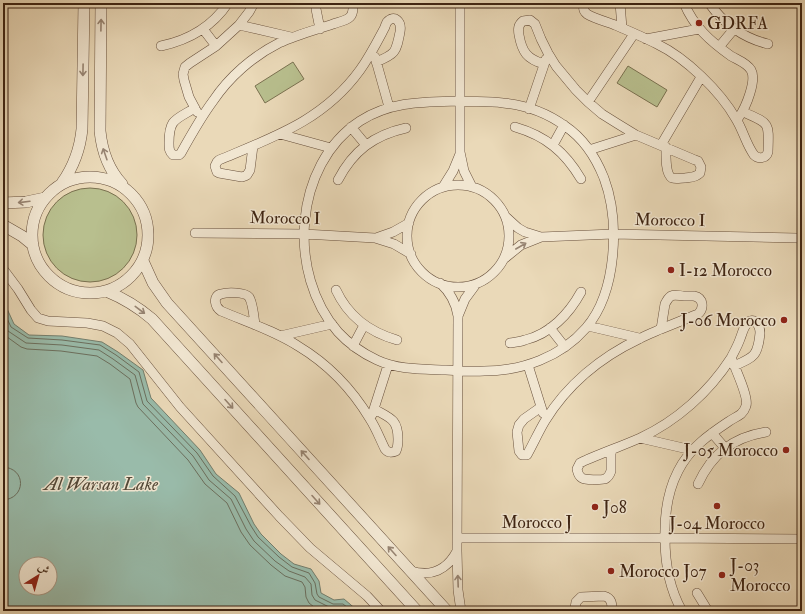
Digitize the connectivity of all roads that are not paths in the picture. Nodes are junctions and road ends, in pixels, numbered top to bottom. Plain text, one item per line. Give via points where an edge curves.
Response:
1 (84, 3) edge
2 (101, 3) edge
3 (228, 3) edge
4 (254, 3) edge
5 (316, 3) edge
6 (353, 3) edge
7 (460, 3) edge
8 (584, 3) edge
9 (620, 3) edge
10 (684, 3) edge
11 (709, 3) edge
12 (239, 25) junction
13 (622, 28) junction
14 (203, 29) junction
15 (320, 29) junction
16 (699, 29) junction
17 (734, 29) junction
18 (634, 34) junction
19 (291, 38) junction
20 (646, 39) junction
21 (768, 44) dead end
22 (161, 46) dead end
23 (216, 46) junction
24 (719, 46) junction
25 (373, 50) junction
26 (548, 53) junction
27 (376, 62) junction
28 (544, 64) junction
29 (701, 77) junction
30 (460, 101) junction
31 (588, 102) junction
32 (389, 107) junction
33 (194, 108) junction
34 (529, 109) junction
35 (743, 112) junction
36 (201, 118) junction
37 (737, 120) junction
38 (564, 125) junction
39 (351, 127) junction
40 (515, 127) dead end
41 (406, 128) dead end
42 (280, 134) junction
43 (636, 135) junction
44 (366, 145) junction
45 (553, 145) junction
46 (253, 146) dead end
47 (331, 148) junction
48 (589, 150) junction
49 (460, 152) junction
50 (581, 179) dead end
51 (338, 180) dead end
52 (62, 183) junction
53 (125, 187) junction
54 (443, 187) junction
55 (472, 187) junction
56 (45, 198) junction
57 (3, 202) edge
58 (506, 218) junction
59 (409, 223) junction
60 (3, 225) edge
61 (195, 233) dead end
62 (304, 234) junction
63 (613, 234) junction
64 (541, 237) junction
65 (375, 238) junction
66 (800, 238) edge
67 (33, 245) junction
68 (411, 254) junction
69 (504, 259) junction
70 (143, 261) junction
71 (3, 269) edge
72 (440, 283) junction
73 (476, 284) junction
74 (336, 290) dead end
75 (106, 291) junction
76 (581, 292) dead end
77 (458, 316) junction
78 (332, 324) junction
79 (255, 325) junction
80 (364, 325) junction
81 (588, 326) junction
82 (550, 328) junction
83 (661, 330) junction
84 (280, 336) junction
85 (639, 338) junction
86 (397, 340) dead end
87 (510, 343) dead end
88 (353, 346) junction
89 (565, 347) junction
90 (388, 365) junction
91 (528, 365) junction
92 (458, 370) junction
93 (541, 407) junction
94 (374, 410) junction
95 (370, 420) junction
96 (546, 420) junction
97 (766, 432) dead end
98 (712, 433) junction
99 (640, 438) junction
100 (725, 448) junction
101 (611, 450) dead end
102 (692, 450) junction
103 (698, 484) dead end
104 (457, 538) junction
105 (665, 538) junction
106 (802, 539) edge
107 (456, 551) junction
108 (411, 571) junction
109 (696, 593) dead end
110 (381, 611) edge
111 (417, 611) edge
112 (447, 611) edge
113 (461, 611) edge
114 (576, 611) edge
115 (612, 611) edge
116 (682, 611) edge
117 (708, 611) edge

1 -> 52 street via 81,141 74,163
53 -> 2 street via 109,166 101,136
3 - 14 street
4 - 12 street
5 - 15 street
6 - 15 street via 354,11 349,18
7 - 30 street
8 - 13 street via 586,14
9 - 13 street
10 - 16 street
11 - 17 street
12 - 19 street
12 - 23 street
13 - 18 street
14 - 22 street via 183,40
14 - 23 street
15 - 19 street
16 - 20 street
16 - 24 street
17 - 21 street via 749,38
17 - 24 street
18 - 20 street
18 - 31 street
19 - 36 street via 263,53 236,74
20 - 29 street via 670,51
23 - 33 street via 184,70 184,80
24 - 35 street via 752,70 753,78
25 - 27 street
25 - 27 street via 387,22 393,19 399,21 401,26 396,49 391,55
25 - 42 street via 354,78 332,101 299,125
26 - 28 street
26 - 28 street via 535,24 530,20 523,21 518,29 521,45 532,59
26 - 31 street via 566,79
27 - 32 street
28 - 34 street
29 - 37 street via 721,97
29 - 43 street via 663,146
30 - 32 street via 412,102
30 - 34 street via 504,103
30 - 49 street
31 - 43 street
32 - 39 street
33 - 36 street
33 - 36 street via 170,126 170,153 181,153
34 - 38 street
35 - 37 street
35 - 37 street via 767,125 768,152 765,157 759,158 754,154
38 - 45 street
38 - 48 street
39 - 44 street
39 - 47 street
40 - 45 street via 535,134
41 - 44 street via 385,134
42 - 46 street
42 - 47 street
43 - 48 street
44 - 51 street via 357,152
45 - 50 street via 569,160
47 - 62 street via 320,166 312,187
48 - 63 street via 606,184
49 - 54 street via 453,171
49 - 55 street via 464,171
52 - 53 street via 83,176 94,176
52 - 56 street
53 - 70 street via 140,203 148,223 148,243
54 - 55 street
54 - 59 street via 418,204
55 - 58 street via 491,197
56 -> 57 street via 26,202
56 - 67 street via 34,220
58 - 64 street, Morocco I via 518,228
58 - 69 street via 509,234
59 - 65 street, Morocco I
59 - 68 street via 408,239
60 - 67 street
61 - 62 street, Morocco I
62 - 65 street, Morocco I
62 - 78 street via 311,282
63 - 64 street, Morocco I
63 - 66 street, Morocco I
63 - 81 street via 609,279 601,303
69 -> 64 street, Morocco I via 521,245
65 - 68 street, Morocco I via 385,240
67 - 75 street via 42,267 59,284 82,292
68 - 72 street via 422,272
69 - 73 street via 493,274
70 - 75 street via 127,280
108 -> 70 street via 167,303 153,283
71 - 110 street via 38,318 103,326 130,344 180,407 284,522
72 - 73 street via 454,287
72 - 77 street via 452,298
73 - 77 street via 465,299
74 - 80 street via 344,305
75 -> 111 street via 135,306 155,323
76 - 82 street via 566,314
77 - 92 street
78 - 84 street
78 - 88 street
79 - 79 street via 247,295 222,293 216,297 216,307 221,311
79 - 84 street
80 - 86 street via 383,336
80 - 88 street
81 - 85 street
81 - 89 street
82 - 87 street via 534,337
82 - 89 street
83 - 83 street via 698,314 702,310 701,300 696,296 670,297 665,304
83 - 85 street
84 - 95 street via 298,345 330,370 345,384
85 - 96 street via 590,369 568,390
88 - 90 street
89 - 91 street
90 - 92 street via 415,369
90 - 94 street
91 - 92 street via 487,371
91 - 93 street
92 - 104 street
93 - 96 street
93 - 96 street via 519,425 517,432 519,451 522,455 527,455
94 - 95 street
94 - 95 street via 395,422 398,430 396,451 389,452 385,449
97 - 100 street via 748,436
98 - 99 street via 741,414 746,407 747,399 733,362 697,399 670,420
98 - 100 street
98 - 102 street
99 - 101 street
99 - 102 street
100 - 103 street via 712,460
102 - 105 street via 670,491 665,514
104 - 105 street, Morocco J
104 - 107 street
105 - 106 street, Morocco J
105 - 116 street via 669,580
107 - 108 street via 449,563 438,571 424,574
113 -> 107 street
108 - 112 street
109 - 117 street
114 - 115 street via 578,599 604,596 609,598

